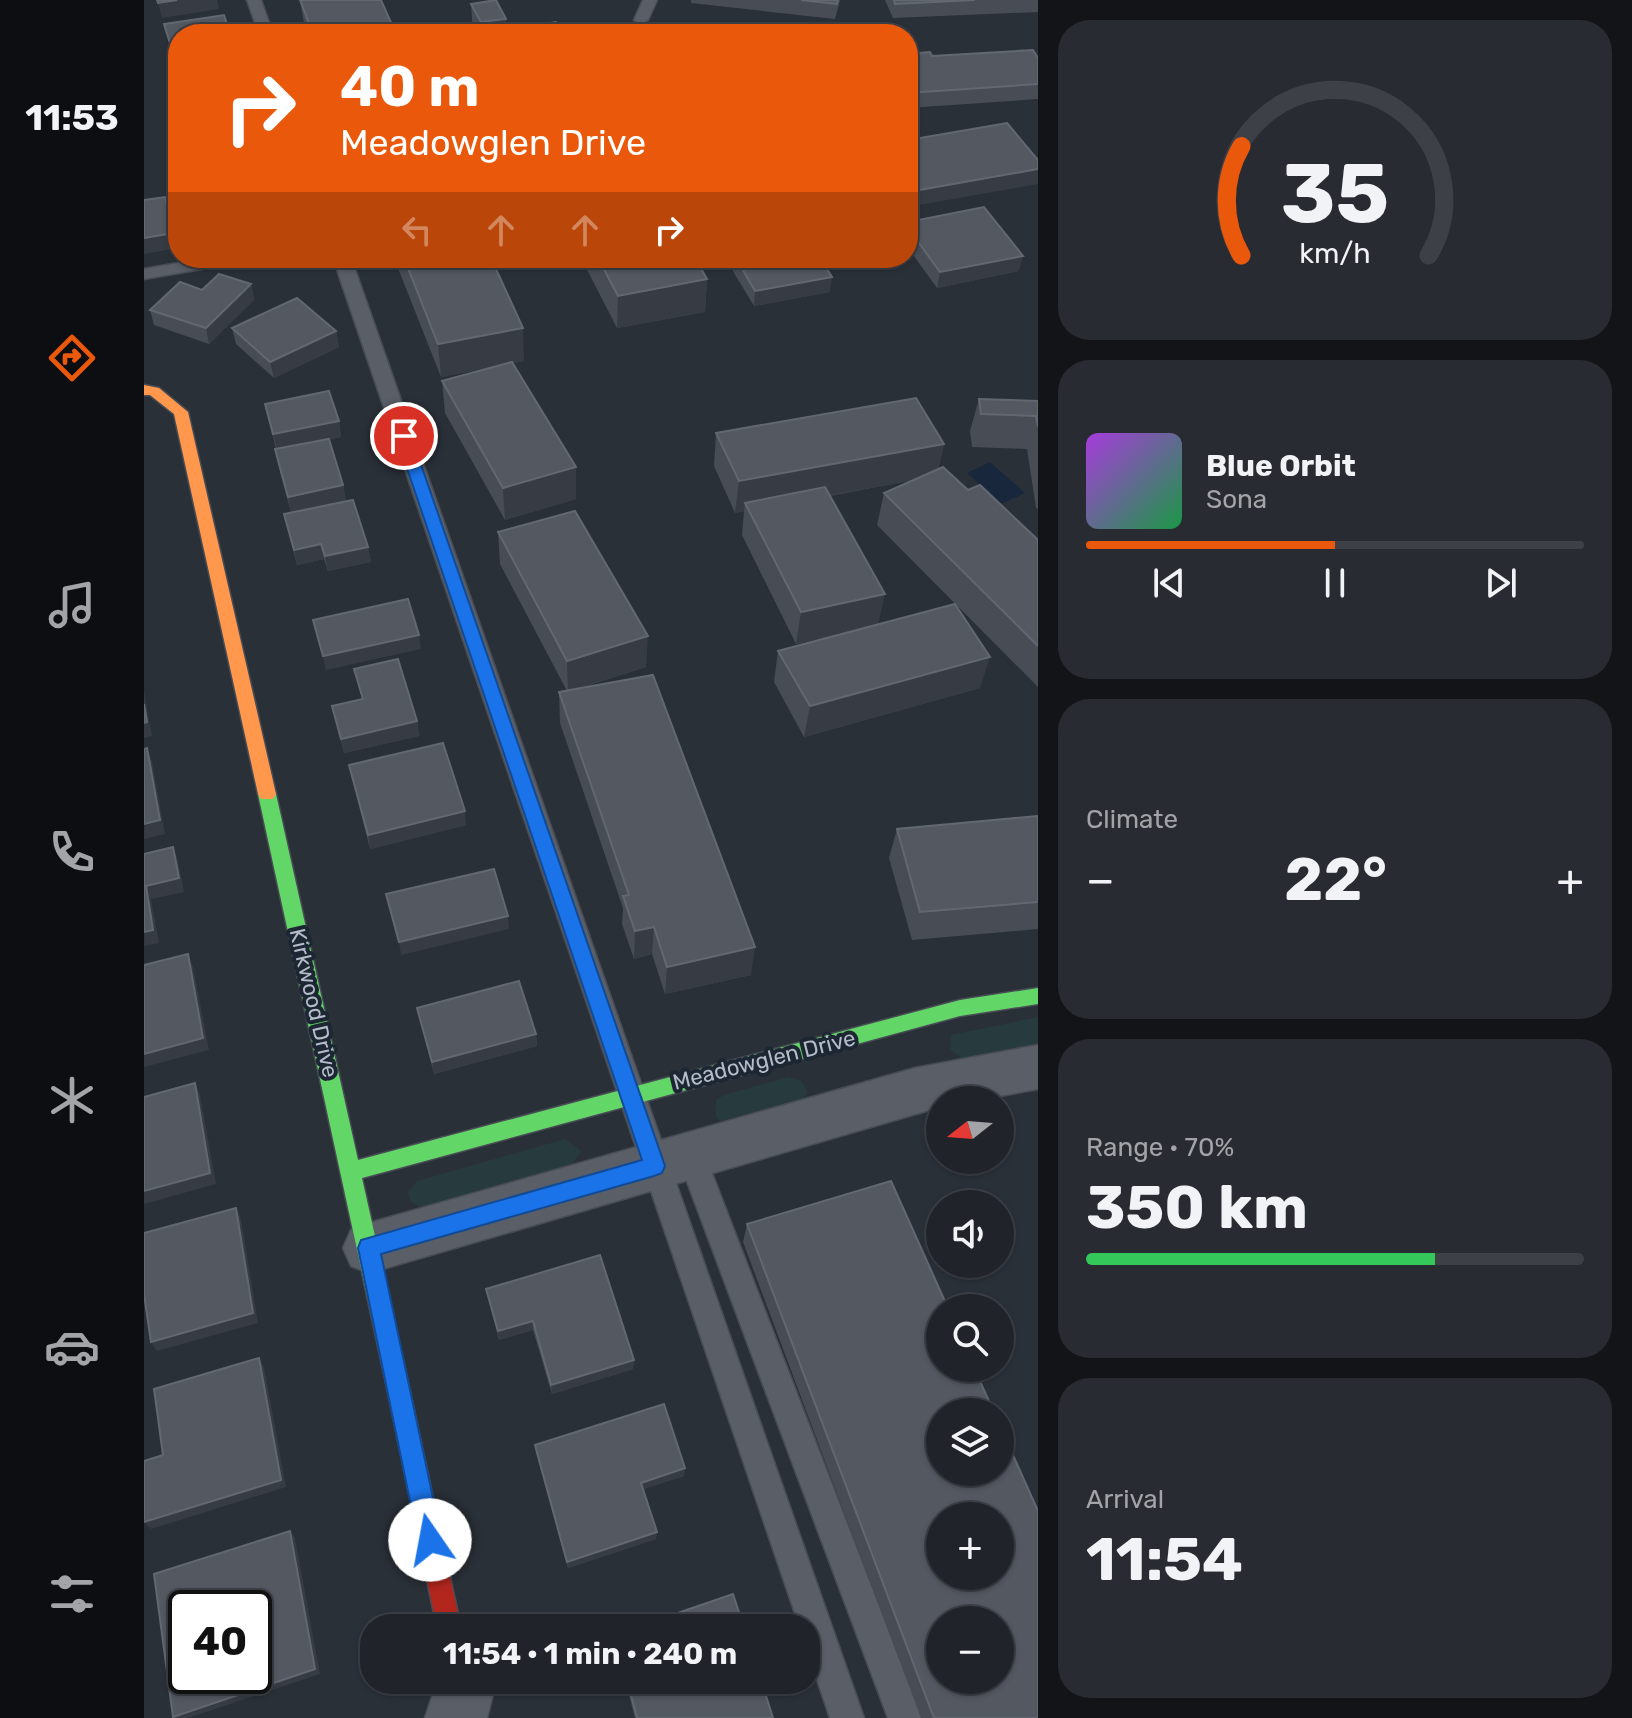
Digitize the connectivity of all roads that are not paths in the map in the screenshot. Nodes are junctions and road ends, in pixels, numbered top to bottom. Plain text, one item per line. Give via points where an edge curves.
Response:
1 (254, 0) edge
2 (650, 0) edge
3 (641, 20) dead end
4 (262, 24) edge
5 (178, 268) edge
6 (345, 268) edge
7 (144, 274) edge
8 (149, 391) edge
9 (1038, 996) edge
10 (1038, 1067) edge
11 (630, 1094) junction
12 (673, 1160) junction
13 (352, 1171) junction
14 (369, 1248) junction
15 (446, 1614) edge
16 (463, 1694) edge
17 (456, 1718) edge
18 (847, 1718) edge
19 (905, 1718) edge

1 - 4 lane
2 - 3 lane
5 - 7 lane
6 - 11 lane
8 - 13 street, Kirkwood Drive via 181,412
9 - 11 street, Meadowglen Drive via 960,1008
10 - 12 street via 915,1090
11 - 12 lane
11 - 13 street, Meadowglen Drive
12 - 14 street
12 - 18 lane
12 - 19 lane
13 - 14 street, Kirkwood Drive
14 - 15 street, Kirkwood Drive
16 - 17 street

